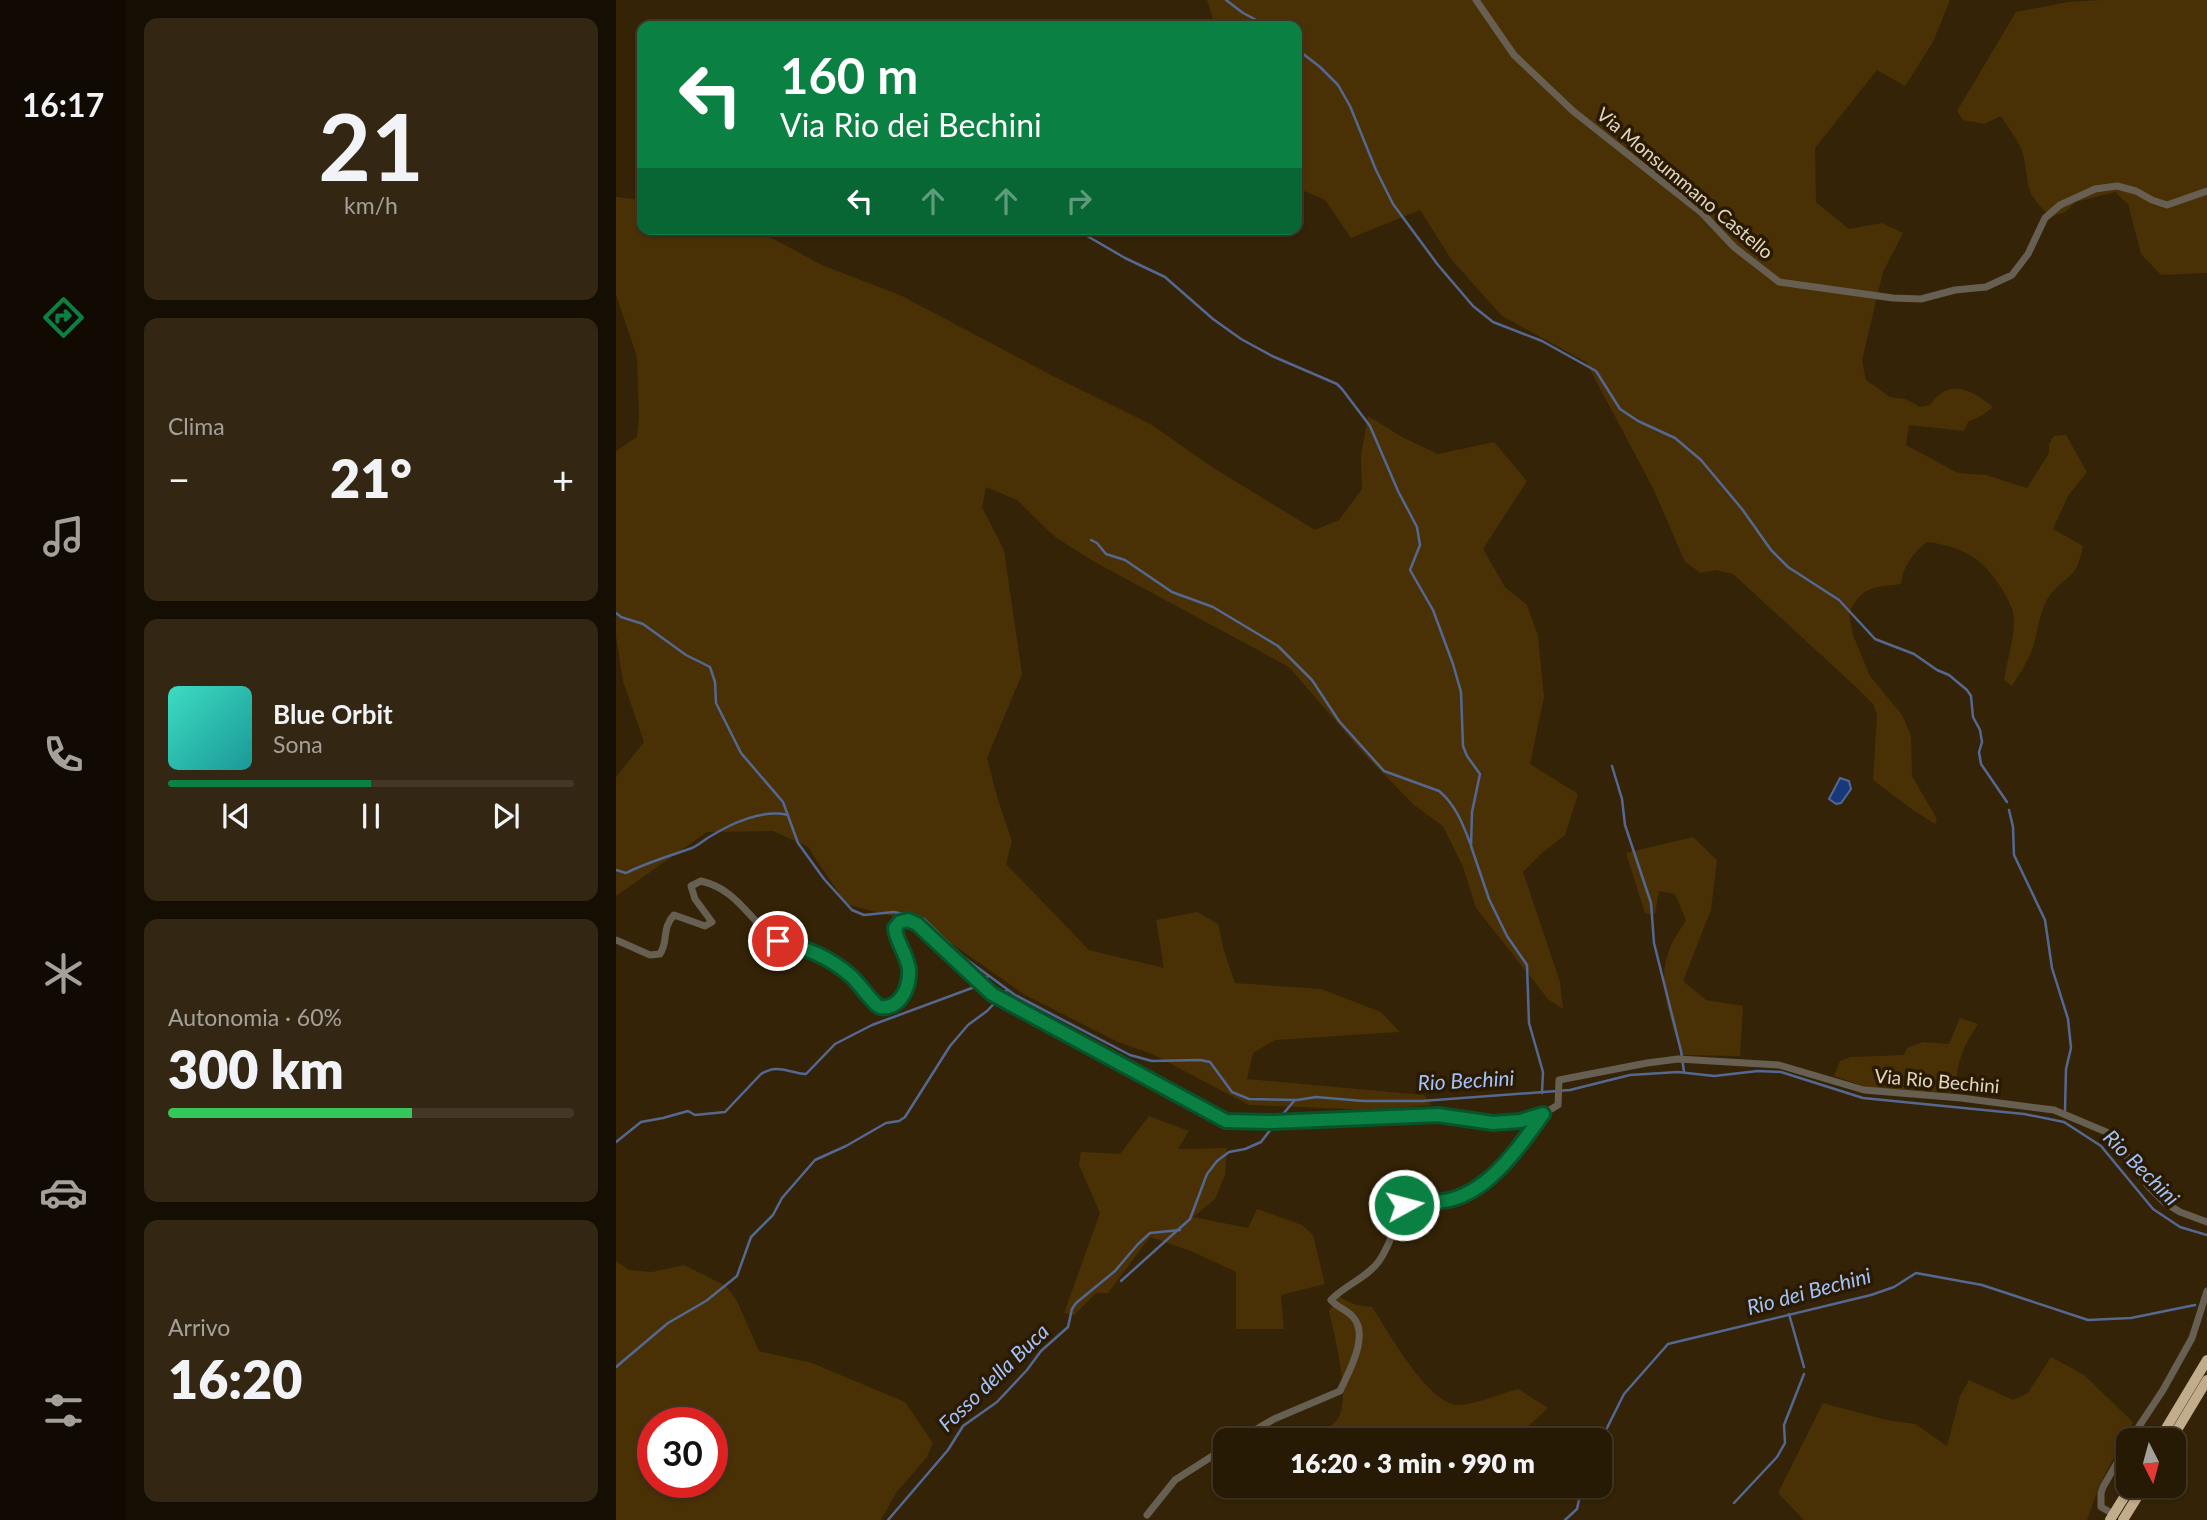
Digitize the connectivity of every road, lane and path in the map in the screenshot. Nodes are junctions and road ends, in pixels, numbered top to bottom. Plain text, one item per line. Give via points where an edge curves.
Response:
1 (1476, 0) edge
2 (2207, 191) edge
3 (616, 940) edge
4 (1543, 1114) junction
5 (2207, 1222) edge
6 (2207, 1291) edge
7 (2207, 1360) edge
8 (2207, 1380) edge
9 (1259, 1428) edge
10 (2138, 1428) edge
11 (2166, 1428) edge
12 (2178, 1428) edge
13 (1213, 1456) edge
14 (2116, 1466) edge
15 (2122, 1498) edge
16 (2137, 1498) edge
17 (1147, 1514) dead end
18 (2108, 1516) edge
19 (2123, 1520) edge

1 - 2 street, Via Monsummano Castello via 1514,55 1573,111 1702,213 1734,247 1779,282 1921,299 1986,287 2012,275 2045,218 2060,205 2095,189 2117,186 2167,205
3 - 4 street via 650,955 660,954 666,923 674,915 705,926 712,922 691,886 701,881 733,895 778,941 826,956 880,1007 904,996 908,978 909,967 895,928 908,920 917,924 992,994 1226,1121 1438,1115 1493,1123
4 - 5 street, Via Rio Bechini via 1558,1105 1559,1080 1576,1076 1678,1059 1779,1065 1864,1090 2054,1110 2110,1134 2164,1202
4 - 9 street via 1486,1183 1443,1200 1410,1200 1404,1205 1378,1262 1331,1300 1355,1319 1359,1330 1357,1353 1340,1391
6 - 10 street via 2192,1338
7 - 11 highway
8 - 12 highway
13 - 17 street via 1175,1480
14 - 18 street via 2101,1493 2101,1507
15 - 18 highway
16 - 19 highway

